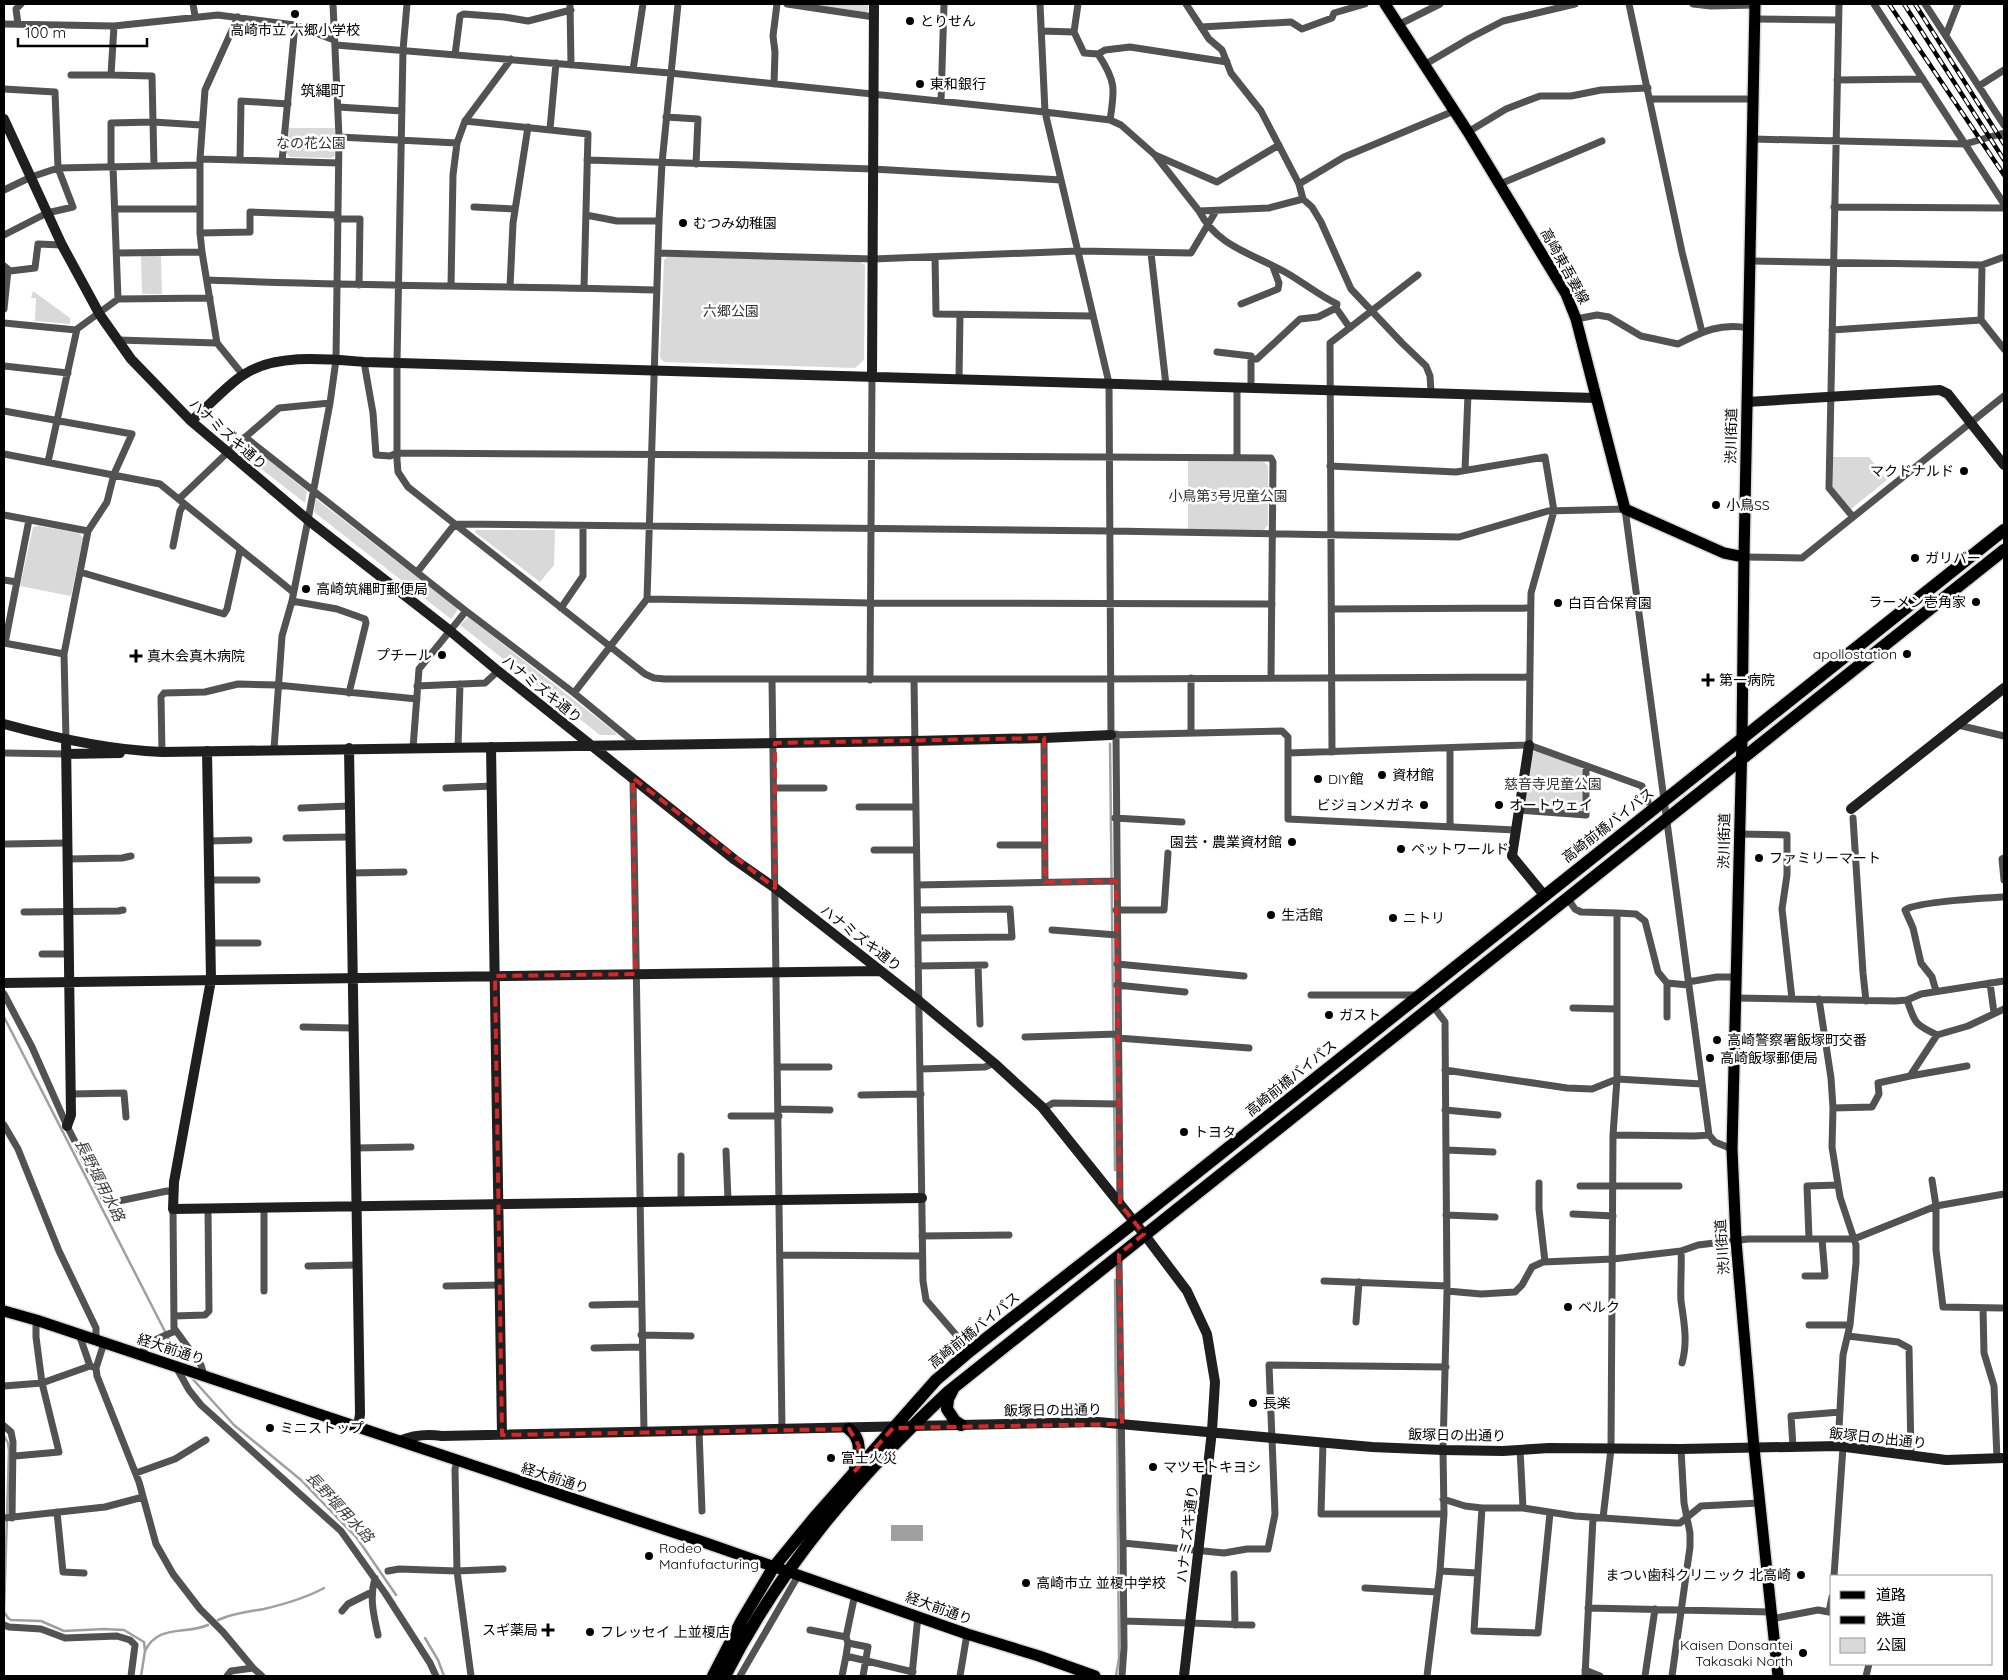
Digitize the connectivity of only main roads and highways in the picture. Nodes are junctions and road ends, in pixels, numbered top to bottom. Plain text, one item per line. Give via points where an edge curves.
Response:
1 (1385, 4) edge
2 (1755, 5) edge
3 (2004, 530) edge
4 (2004, 550) edge
5 (1744, 557) junction
6 (1742, 739) junction
7 (1741, 760) junction
8 (4, 1311) edge
9 (954, 1387) junction
10 (961, 1425) road end
11 (849, 1429) road end
12 (854, 1472) junction
13 (786, 1572) junction
14 (713, 1676) edge
15 (725, 1676) edge
16 (1095, 1676) edge
17 (1778, 1676) edge

1 - 5 main road, 高崎東吾妻線 via 1468,132 1566,294 1576,319 1625,509 1724,554
2 - 5 main road, 渋川街道
3 - 6 highway, 高崎前橋バイパス
4 - 7 highway, 高崎前橋バイパス
5 - 6 main road, 渋川街道
6 - 7 main road, 渋川街道
6 - 12 highway, 高崎前橋バイパス via 970,1351 936,1380
7 - 9 highway, 高崎前橋バイパス
7 - 17 main road, 渋川街道 via 1732,1149 1736,1241 1754,1448
8 - 13 main road, 経大前通り via 177,1366
9 - 10 highway via 947,1409
9 - 13 highway, 高崎前橋バイパス via 849,1493
11 - 12 highway via 860,1446
12 - 13 highway, 高崎前橋バイパス
13 - 14 highway, 高崎前橋バイパス via 742,1620
13 - 15 highway, 高崎前橋バイパス
13 - 16 main road, 経大前通り

